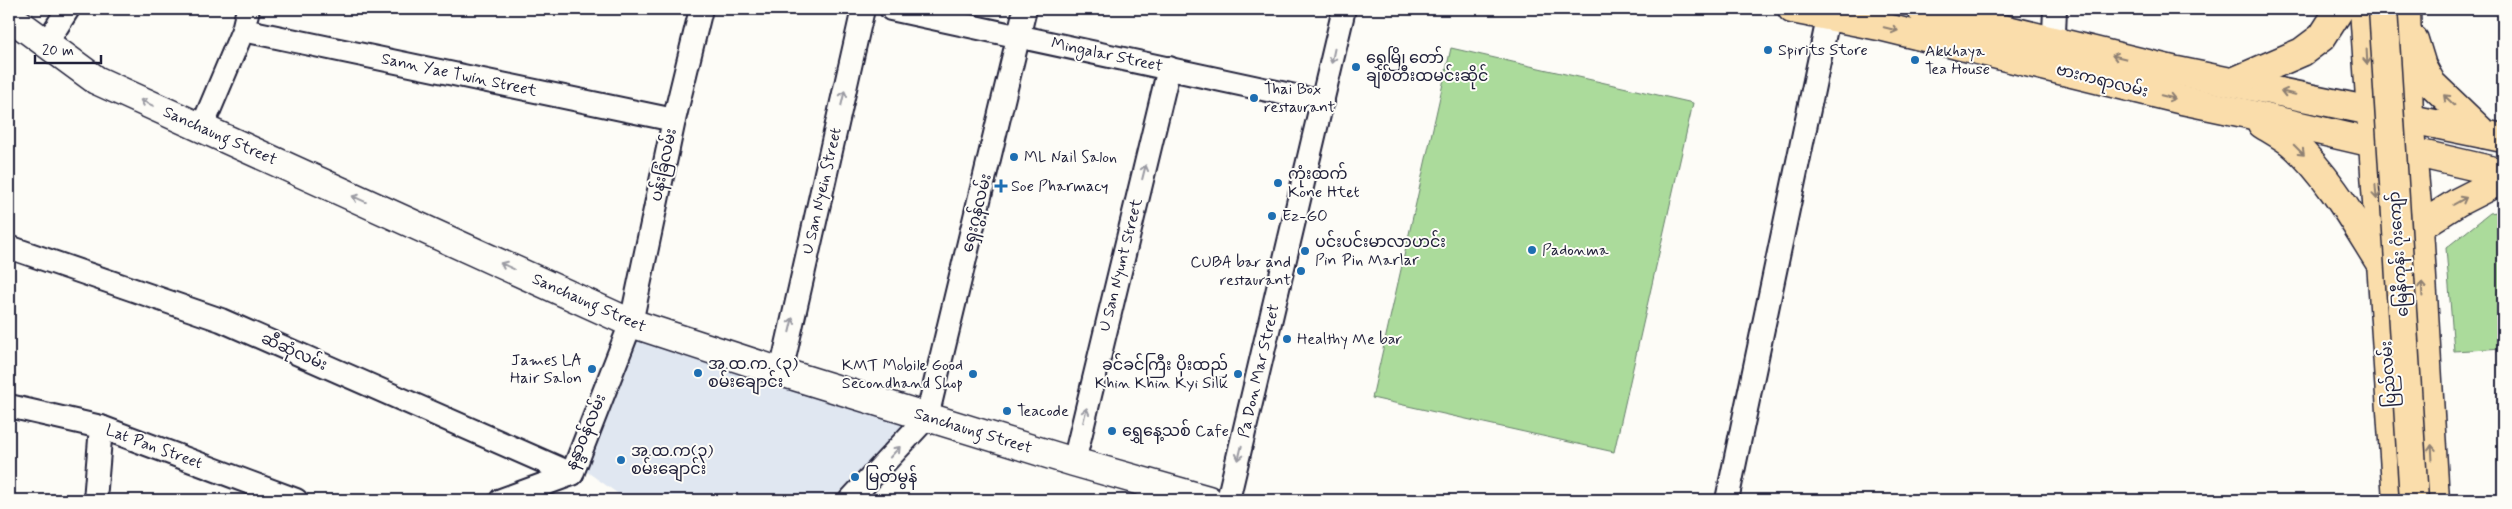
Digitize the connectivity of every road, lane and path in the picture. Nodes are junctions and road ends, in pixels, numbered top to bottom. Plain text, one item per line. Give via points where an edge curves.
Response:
1 (68, 9) edge
2 (701, 9) edge
3 (863, 9) edge
4 (891, 9) edge
5 (1025, 9) edge
6 (1344, 9) edge
7 (1792, 9) edge
8 (1921, 9) edge
9 (2055, 9) edge
10 (2340, 9) edge
11 (2364, 9) edge
12 (2398, 11) edge
13 (1830, 13) edge
14 (9, 16) edge
15 (246, 19) edge
16 (1020, 37) junction
17 (2055, 42) junction
18 (46, 44) junction
19 (1168, 68) junction
20 (2052, 69) junction
21 (2236, 81) junction
22 (1323, 102) junction
23 (2370, 111) junction
24 (2244, 112) junction
25 (2409, 119) junction
26 (674, 120) junction
27 (202, 127) junction
28 (2494, 136) edge
29 (2372, 143) junction
30 (2412, 152) junction
31 (2503, 173) edge
32 (2503, 179) edge
33 (2418, 227) junction
34 (9, 247) edge
35 (2382, 266) junction
36 (631, 323) junction
37 (781, 372) junction
38 (9, 406) edge
39 (927, 417) junction
40 (101, 427) junction
41 (1074, 462) junction
42 (572, 474) junction
43 (96, 500) edge
44 (296, 500) edge
45 (501, 500) edge
46 (850, 500) edge
47 (1208, 500) edge
48 (1228, 500) edge
49 (1727, 500) edge
50 (2397, 500) edge
51 (2414, 500) edge
52 (2435, 500) edge

1 - 18 street
2 - 26 street, ပန်းခြံလမ်း
37 -> 3 street, U San Nyein Street
4 - 16 street, Mingalar Street
5 - 16 street, ရှေးဂွန်လမ်း
6 -> 22 street, Pa Don Mar Street
7 - 13 main road, ဗားကရာလမ်း
8 - 17 main road, ဗားကရာလမ်း
9 - 17 street
10 - 21 main road via 2322,37 2302,52
11 -> 23 main road, ပြည်လမ်း
12 - 25 main road
28 -> 12 main road, ဗားကရာလမ်း via 2432,84
12 - 51 main road, မြေနီကုန်း ဂုံးကျော်, bridge
13 -> 20 main road, ဗားကရာလမ်း
13 - 49 street
14 - 18 street, Sanchaung Street
15 - 26 street, Sann Yae Twin Street
15 - 27 street
16 - 19 street, Mingalar Street
16 - 39 street, ရှေးဂွန်လမ်း
17 - 20 street
21 -> 17 main road, ဗားကရာလမ်း
27 -> 18 street, Sanchaung Street via 96,80
19 - 22 street, Mingalar Street
41 -> 19 street, U San Nyunt Street
20 -> 24 main road, ဗားကရာလမ်း
23 -> 21 main road, ဗားကရာလမ်း
22 -> 48 street, Pa Don Mar Street
23 - 25 main road, ဗားကရာလမ်း
23 - 29 main road, ပြည်လမ်း
24 - 29 main road, ဗားကရာလမ်း
24 -> 35 main road via 2294,144 2308,159 2344,206
25 - 28 main road, ဗားကရာလမ်း
25 - 30 main road
26 - 36 street, ပန်းခြံလမ်း
36 -> 27 street, Sanchaung Street
29 - 30 main road, ဗားကရာလမ်း
29 -> 35 main road, ပြည်လမ်း
30 - 31 main road, ဗားကရာလမ်း
30 - 33 main road
33 -> 32 main road
52 -> 33 main road
34 - 42 street, ဆီဆုံလမ်း via 221,320
35 - 50 main road, ပြည်လမ်း
36 - 37 street, Sanchaung Street
36 - 42 street, နန္ဒာ၀န်လမ်း
37 - 39 street, Sanchaung Street
38 - 40 street, Lat Pan Street
39 - 41 street, Sanchaung Street
46 -> 39 street
40 - 43 street
40 - 44 street, Lat Pan Street
41 - 47 street, Sanchaung Street
42 - 45 street, နန္ဒာ၀န်လမ်း

